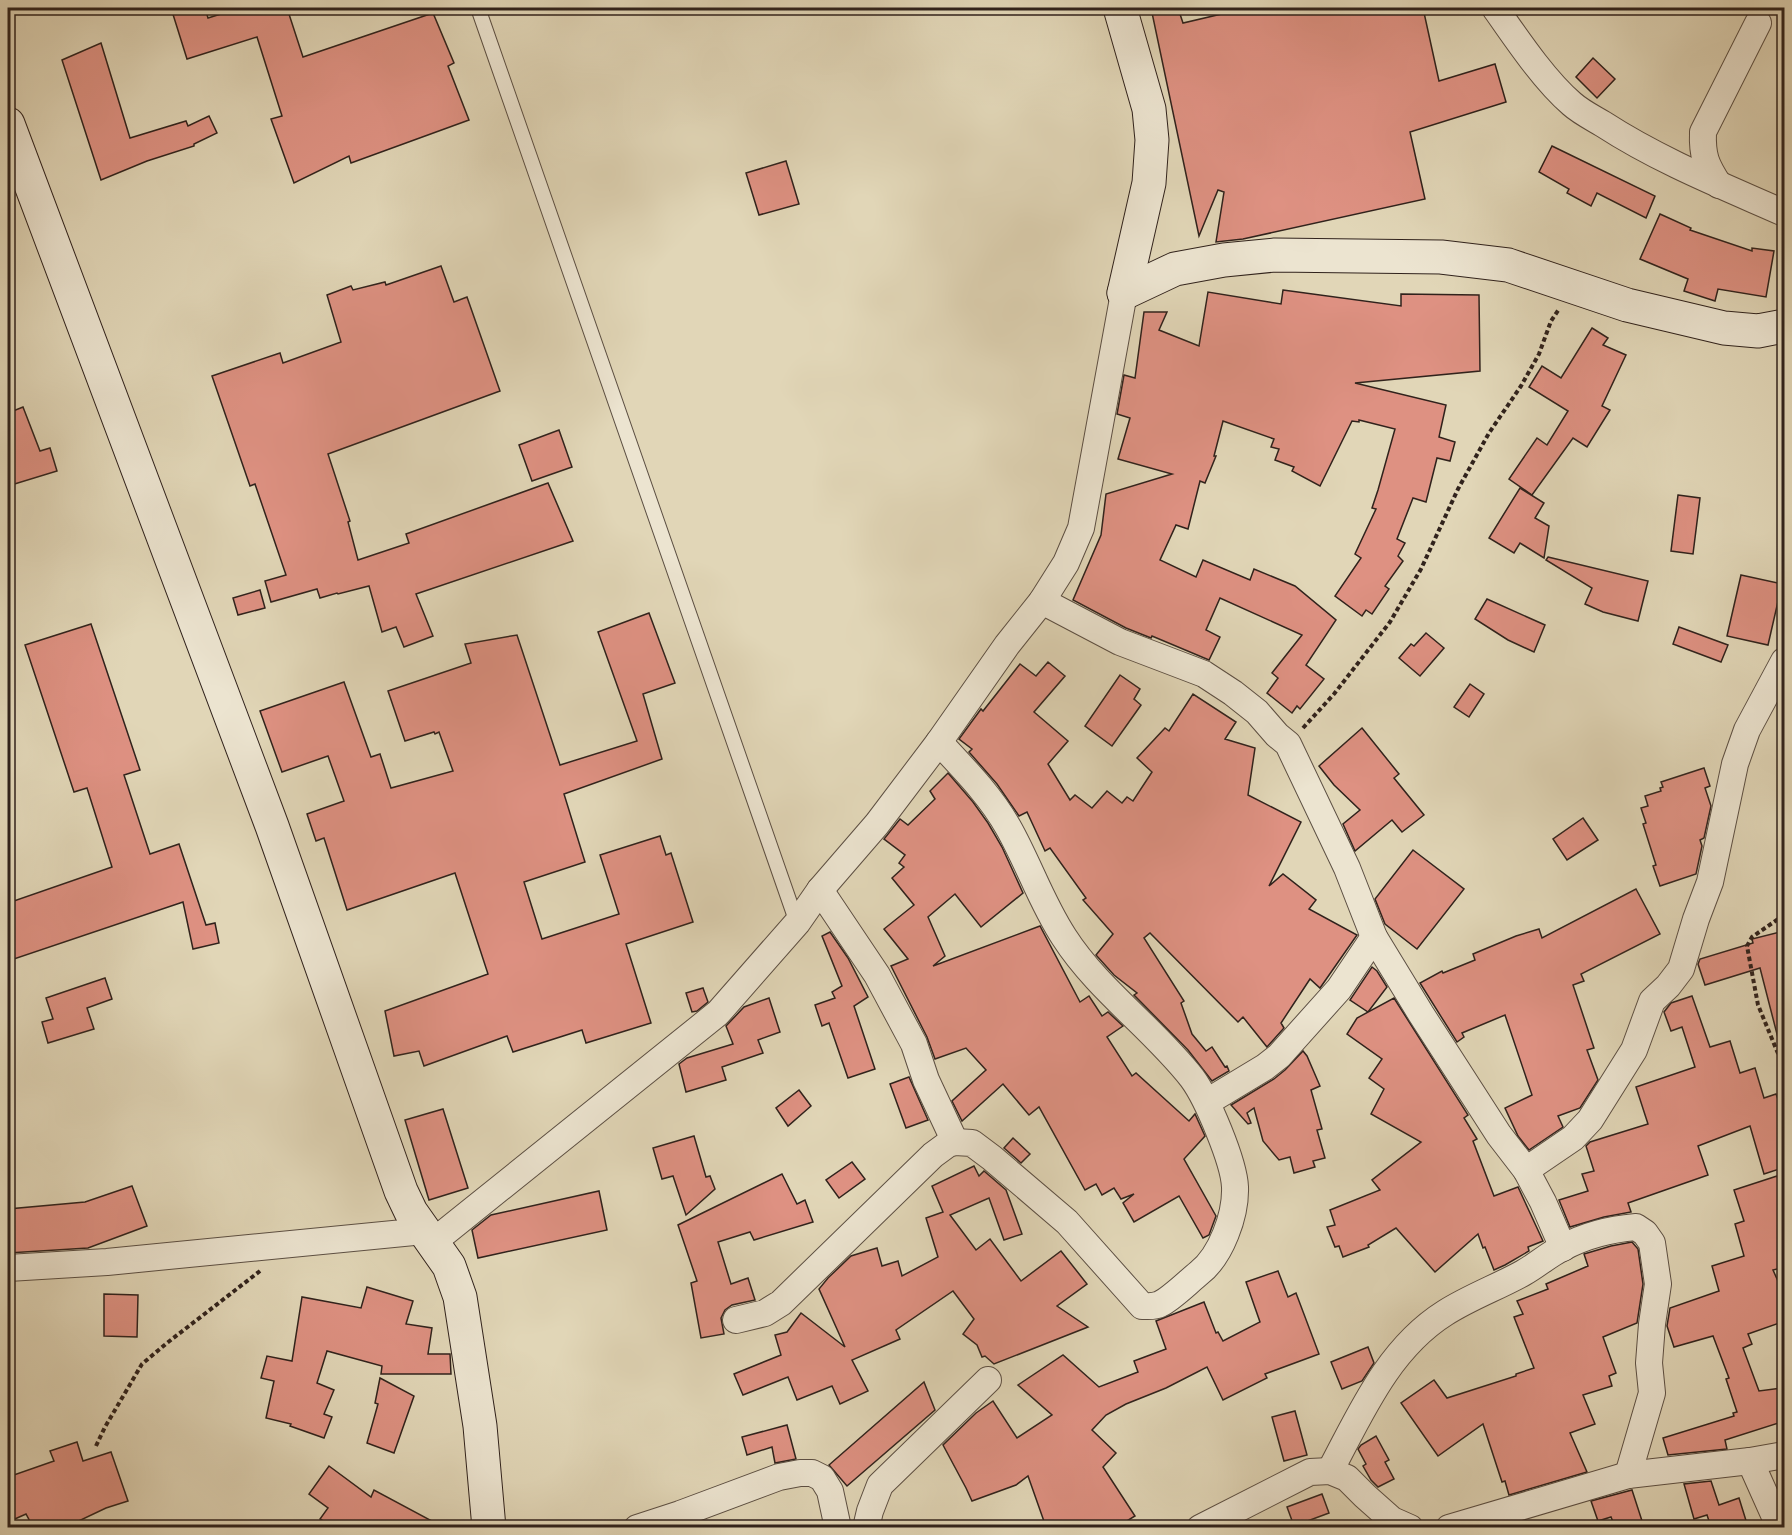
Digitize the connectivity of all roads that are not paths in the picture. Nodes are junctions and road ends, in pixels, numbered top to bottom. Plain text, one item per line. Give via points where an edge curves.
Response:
1 (478, 8) edge
2 (1120, 8) edge
3 (1495, 8) edge
4 (1758, 23) dead end
5 (8, 124) edge
6 (1719, 184) junction
7 (1785, 213) edge
8 (1124, 293) junction
9 (1785, 326) edge
10 (1042, 601) junction
11 (1785, 661) edge
12 (939, 742) junction
13 (820, 890) junction
14 (797, 923) junction
15 (1374, 937) junction
16 (1207, 1102) junction
17 (955, 1142) junction
18 (1526, 1170) junction
19 (428, 1236) junction
20 (1563, 1248) junction
21 (8, 1268) edge
22 (736, 1320) dead end
23 (988, 1380) dead end
24 (1785, 1455) edge
25 (1750, 1461) junction
26 (1330, 1471) junction
27 (1628, 1475) junction
28 (489, 1527) edge
29 (637, 1527) edge
30 (838, 1527) edge
31 (866, 1527) edge
32 (1200, 1527) edge
33 (1410, 1527) edge
34 (1449, 1527) edge
35 (1780, 1527) edge

1 - 14 lane
2 - 8 street via 1149,109 1152,140 1149,183
3 - 6 street via 1573,104 1661,158
4 - 6 street via 1703,132 1702,151
5 - 19 street via 272,826 401,1191
6 - 7 street
8 - 9 street via 1175,269 1224,260 1275,255 1441,257 1508,266 1627,305 1724,328 1758,331
8 - 10 street via 1081,528 1066,563
10 - 12 street
10 - 15 street via 1120,642 1204,674 1257,712 1288,744 1347,868
11 - 18 street via 1747,730 1735,764 1710,882 1681,969 1652,1001 1634,1050 1590,1120
12 - 13 street via 878,824
12 - 16 street via 990,798 1056,924 1083,964 1162,1044
13 - 14 street
13 - 17 street via 877,975 914,1044
14 - 19 street via 718,1013
15 - 16 street via 1339,989 1279,1056
15 - 18 street via 1499,1135
16 - 17 street via 1235,1187 1230,1225 1203,1270 1160,1305 1150,1307 1142,1306 1067,1222 993,1158 972,1143
17 - 22 street via 933,1155 781,1303 765,1313
18 - 20 street
19 - 21 street
19 - 28 street via 449,1266 460,1297 480,1426
20 - 26 street via 1444,1314 1419,1334 1394,1359
20 - 27 street via 1604,1232 1636,1227 1652,1243 1658,1284 1649,1363 1652,1393
23 - 31 street via 880,1485
24 - 25 street
25 - 27 street
25 - 35 street
26 - 32 street via 1310,1472
26 - 33 street via 1347,1478 1392,1520
27 - 34 street
29 - 30 street via 800,1473 822,1478 830,1491

